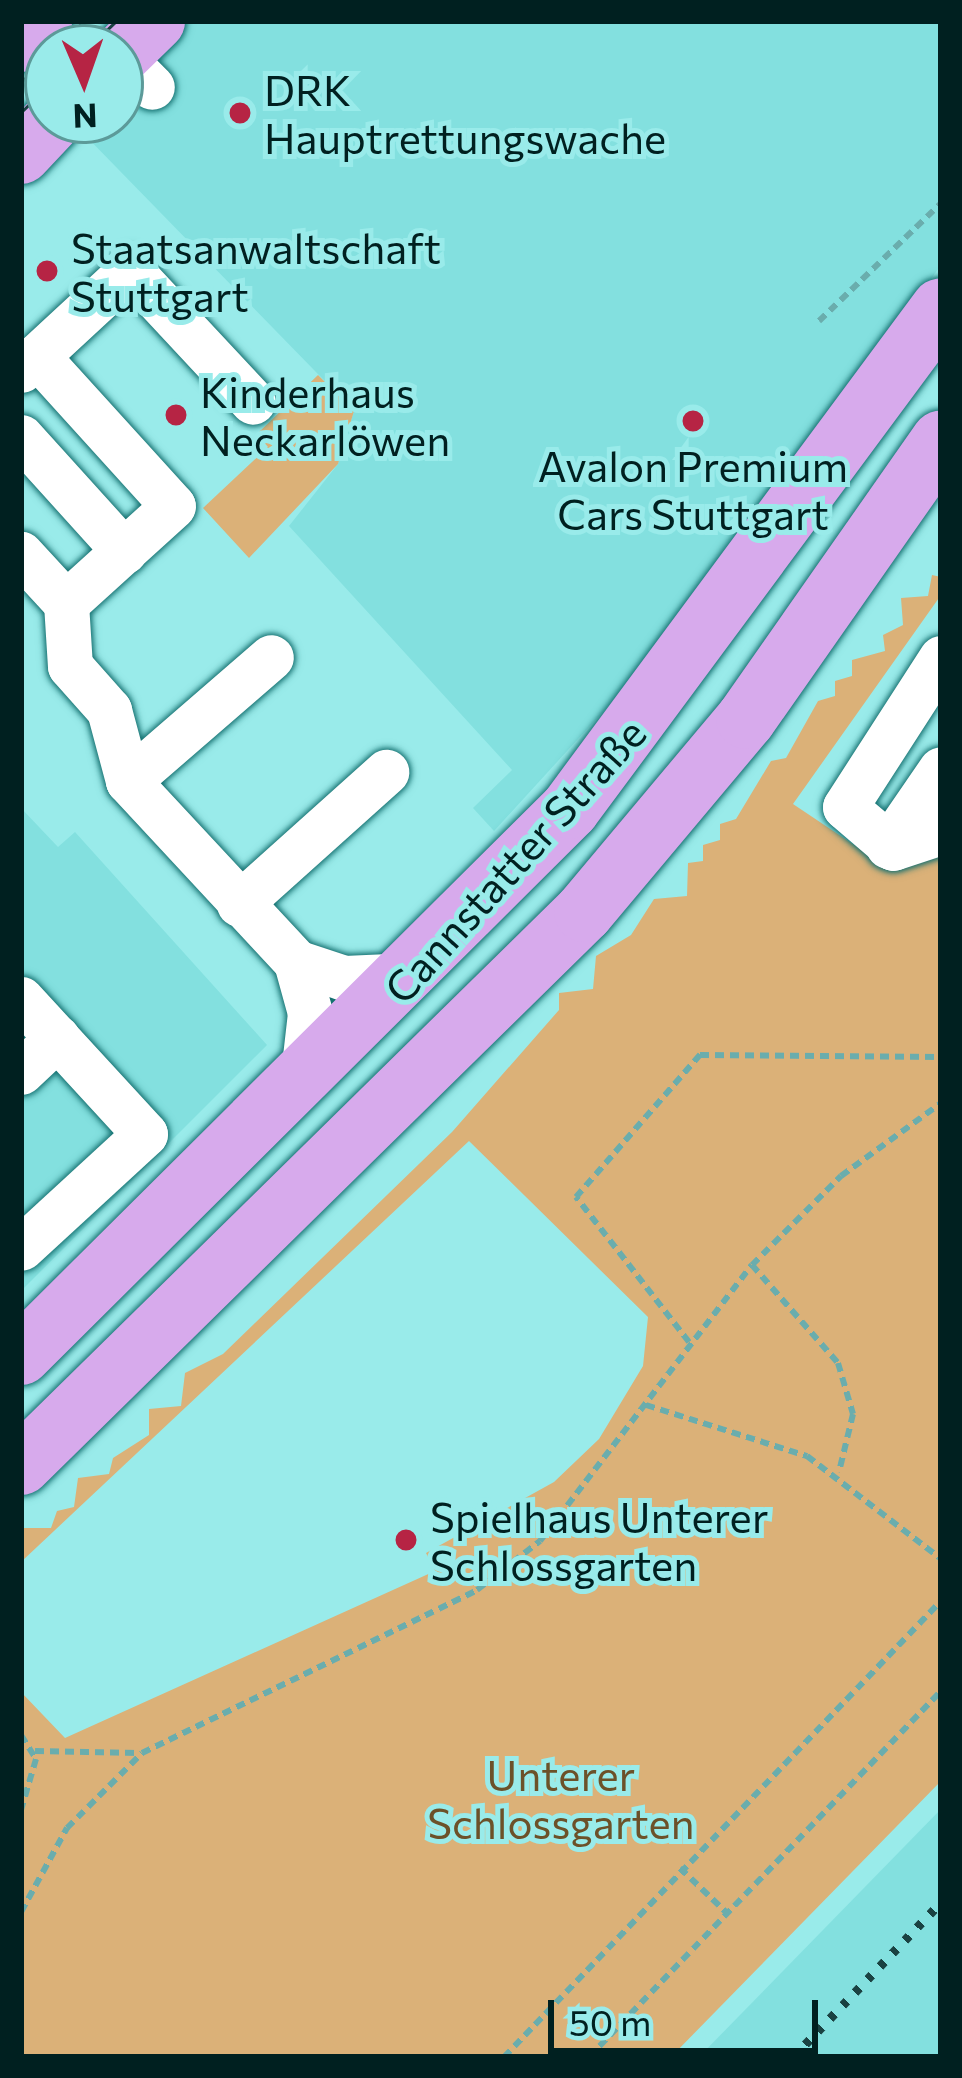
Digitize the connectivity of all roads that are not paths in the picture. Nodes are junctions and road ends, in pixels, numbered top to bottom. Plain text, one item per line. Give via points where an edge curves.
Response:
1 (42, 21) edge
2 (21, 42) edge
3 (941, 308) edge
4 (29, 363) edge
5 (253, 402) dead end
6 (21, 437) edge
7 (941, 440) edge
8 (124, 551) junction
9 (21, 554) edge
10 (66, 603) junction
11 (272, 657) dead end
12 (941, 658) edge
13 (898, 721) junction
14 (941, 750) edge
15 (941, 769) edge
16 (386, 772) dead end
17 (128, 781) junction
18 (941, 832) edge
19 (888, 846) junction
20 (239, 904) junction
21 (296, 962) junction
22 (412, 975) junction
23 (21, 999) edge
24 (57, 1039) junction
25 (21, 1072) edge
26 (302, 1083) junction
27 (21, 1249) edge
28 (21, 1354) edge
29 (21, 1465) edge

1 - 2 main road
3 - 22 main road, Cannstatter Straße via 634,733
4 - 5 lane via 130,270
4 - 8 lane via 173,506
6 - 8 lane
7 - 29 main road, Cannstatter Straße via 758,703 584,912
8 - 10 lane
9 - 10 lane
10 - 17 lane via 70,666 109,710
11 - 17 lane
12 - 13 lane
13 - 14 lane
13 - 19 lane via 845,802
15 - 19 lane
16 - 20 lane
17 - 20 lane
18 - 19 lane
20 - 21 lane
21 - 22 lane via 344,979
21 - 26 lane via 310,1013
22 - 26 main road, Cannstatter Straße
23 - 24 lane
24 - 25 lane
24 - 27 lane via 145,1134
26 - 28 main road, Cannstatter Straße

